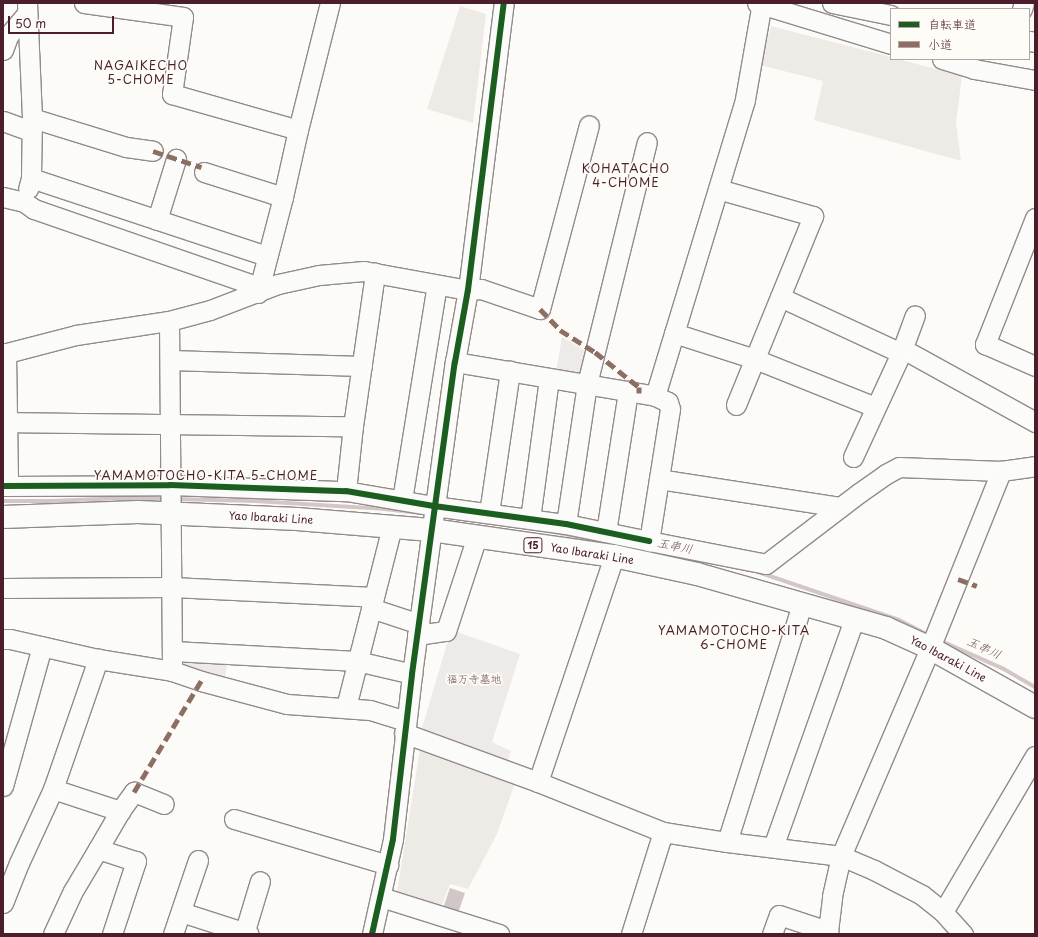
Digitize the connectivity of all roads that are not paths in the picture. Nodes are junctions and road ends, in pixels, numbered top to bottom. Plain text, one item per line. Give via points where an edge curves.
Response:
1 (84, 3) edge
2 (330, 3) edge
3 (504, 3) edge
4 (760, 3) edge
5 (832, 3) edge
6 (27, 8) edge
7 (890, 15) edge
8 (890, 44) edge
9 (3, 50) edge
10 (948, 60) edge
11 (974, 64) edge
12 (1035, 80) edge
13 (3, 121) edge
14 (32, 124) junction
15 (589, 125) dead end
16 (298, 130) junction
17 (647, 142) dead end
18 (153, 151) dead end
19 (176, 159) dead end
20 (204, 172) dead end
21 (31, 178) junction
22 (718, 189) junction
23 (283, 197) junction
24 (4, 200) edge
25 (24, 202) junction
26 (154, 218) junction
27 (1035, 218) edge
28 (140, 246) junction
29 (267, 256) junction
30 (375, 273) junction
31 (437, 285) junction
32 (259, 290) junction
33 (468, 290) junction
34 (780, 297) junction
35 (915, 315) dead end
36 (169, 320) junction
37 (674, 332) junction
38 (5, 353) edge
39 (906, 354) junction
40 (755, 359) junction
41 (170, 360) junction
42 (455, 362) junction
43 (362, 366) junction
44 (1035, 366) edge
45 (510, 371) junction
46 (549, 378) junction
47 (587, 384) junction
48 (628, 391) junction
49 (655, 396) junction
50 (736, 405) dead end
51 (875, 407) junction
52 (5, 422) edge
53 (1035, 422) edge
54 (169, 423) junction
55 (353, 426) junction
56 (853, 457) dead end
57 (1035, 466) edge
58 (1001, 471) junction
59 (659, 479) junction
60 (6, 486) edge
61 (170, 487) junction
62 (346, 490) junction
63 (402, 500) junction
64 (840, 507) junction
65 (171, 510) junction
66 (489, 513) junction
67 (3, 517) edge
68 (433, 517) junction
69 (530, 519) junction
70 (566, 524) junction
71 (392, 526) junction
72 (606, 532) junction
73 (477, 536) junction
74 (649, 541) junction
75 (614, 556) junction
76 (172, 587) junction
77 (3, 588) edge
78 (372, 602) junction
79 (802, 604) junction
80 (854, 619) junction
81 (418, 629) junction
82 (3, 639) edge
83 (933, 641) junction
84 (42, 646) junction
85 (173, 651) junction
86 (98, 659) junction
87 (357, 661) junction
88 (172, 671) junction
89 (412, 674) junction
90 (346, 706) junction
91 (1035, 707) edge
92 (405, 727) junction
93 (1035, 756) edge
94 (538, 782) junction
95 (3, 786) edge
96 (53, 789) junction
97 (164, 804) dead end
98 (120, 811) junction
99 (234, 819) dead end
100 (663, 832) junction
101 (727, 842) junction
102 (773, 847) junction
103 (98, 849) junction
104 (841, 856) junction
105 (198, 860) dead end
106 (388, 865) junction
107 (260, 881) dead end
108 (382, 897) junction
109 (3, 903) edge
110 (181, 912) junction
111 (943, 912) junction
112 (828, 932) edge
113 (53, 934) edge
114 (112, 934) edge
115 (173, 934) edge
116 (246, 934) edge
117 (372, 934) edge
118 (499, 934) edge
119 (631, 934) edge
120 (772, 934) edge
121 (963, 934) edge

1 - 16 street via 183,17 172,94
2 - 16 street
3 - 33 street
4 - 8 street
4 - 22 street via 745,99
5 - 7 street
6 - 9 street via 8,36
6 - 14 street
10 - 11 street
11 - 12 street
13 - 14 street
14 - 18 street
14 - 21 street
15 - 33 street via 540,309 481,288
16 - 23 street
17 - 47 street
19 - 26 street
20 - 23 street
21 - 25 street
21 - 26 street
22 - 34 street via 813,216
22 - 37 street
23 - 29 street
24 - 25 street
25 - 28 street via 34,209
26 - 28 street
26 - 29 street
27 - 44 street via 986,344
28 - 32 street
29 - 32 street
30 - 31 street
30 - 32 street via 364,271 319,276
30 - 43 street
31 - 33 street
31 - 63 street
32 - 36 street via 210,310
33 - 42 street
34 - 39 street
34 - 40 street
35 - 39 street
36 - 38 street via 76,335
36 - 41 street
37 - 40 street
37 - 49 street
38 - 52 street
39 - 51 street
39 - 53 street
40 - 50 street
40 - 51 street
41 - 43 street
41 - 54 street
42 - 45 street
42 - 68 street
43 - 55 street
45 - 46 street
45 - 66 street
46 - 47 street
46 - 69 street
47 - 48 street
47 - 70 street
48 - 49 street
48 - 72 street
49 - 59 street via 668,402 670,409
51 - 56 street
52 - 54 street
52 - 60 street
54 - 55 street
54 - 61 street
55 - 62 street
57 - 58 street
58 - 64 street via 899,467
58 - 83 street
59 - 64 street
59 - 74 street
60 - 61 street
61 - 62 street
61 - 65 street
62 - 63 street
63 - 68 street
64 - 74 street via 766,564
65 - 67 main road, Yao Ibaraki Line / 15
65 - 71 main road, Yao Ibaraki Line / 15
65 - 76 street
66 - 68 street
66 - 69 street
68 - 71 main road, Yao Ibaraki Line / 15
68 - 73 main road, Yao Ibaraki Line / 15
68 - 81 street
69 - 70 street
70 - 72 street
71 - 78 street
72 - 74 street
73 - 75 main road, Yao Ibaraki Line / 15
73 - 81 street via 446,631
75 - 79 main road, Yao Ibaraki Line / 15 via 697,574
75 - 94 street
76 - 77 street
76 - 78 street
76 - 85 street
78 - 81 street
78 - 87 street
79 - 80 main road, Yao Ibaraki Line / 15
79 - 101 street
80 - 83 main road, Yao Ibaraki Line / 15
80 - 102 street
81 - 89 street
82 - 84 street
83 - 91 main road, Yao Ibaraki Line / 15
83 - 104 street
84 - 86 street
84 - 95 street
85 - 87 street
85 - 88 street
86 - 88 street
86 - 96 street
87 - 89 street
87 - 90 street
88 - 90 street via 287,704
89 - 92 street
90 - 92 street via 370,710
92 - 94 street
92 - 106 street
93 - 111 street
94 - 100 street
96 - 98 street
96 - 109 street
97 - 98 street via 134,792
98 - 103 street
99 - 106 street
100 - 101 street
100 - 119 street
101 - 102 street
102 - 104 street
103 - 113 street via 73,891
103 - 114 street via 136,860
104 - 111 street via 922,895
104 - 112 street via 832,896
105 - 110 street
106 - 108 street
107 - 116 street
108 - 117 street
108 - 118 street
110 - 115 street
110 - 116 street
111 - 121 street
112 - 120 street via 779,915

